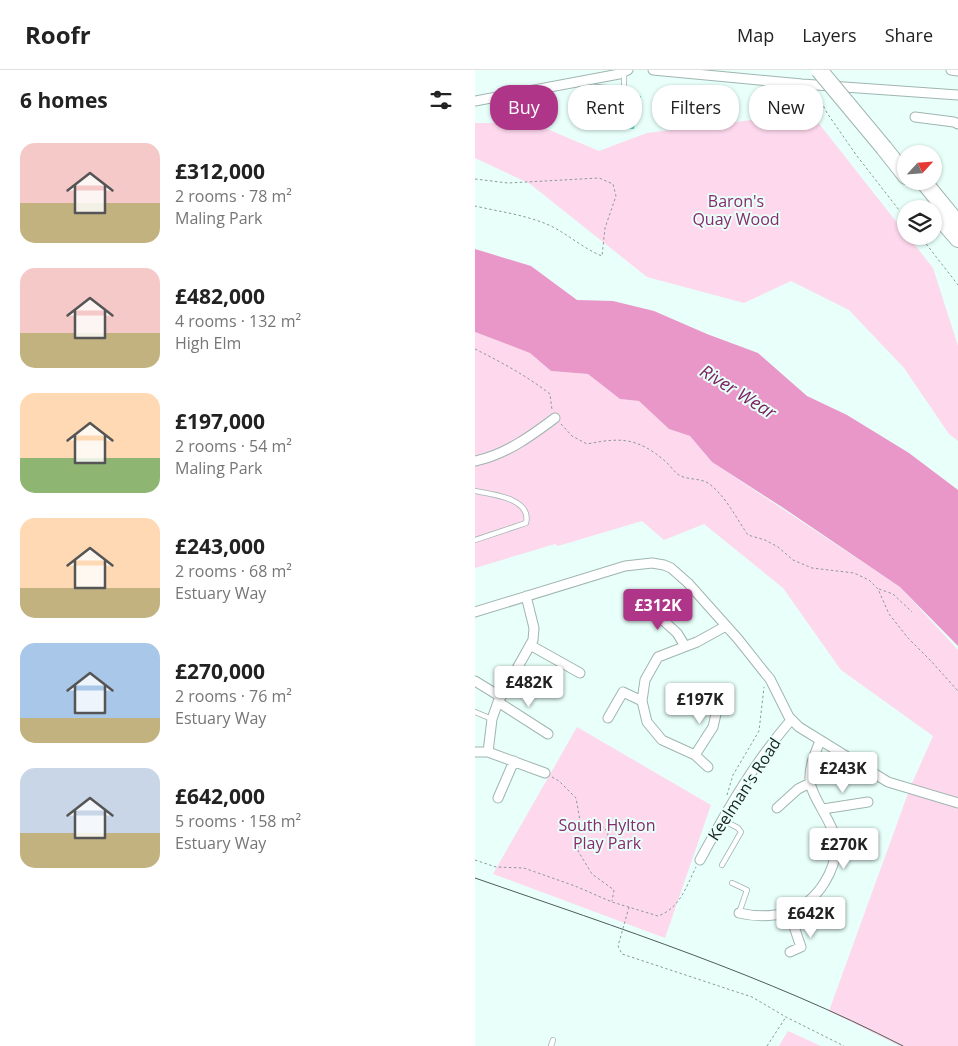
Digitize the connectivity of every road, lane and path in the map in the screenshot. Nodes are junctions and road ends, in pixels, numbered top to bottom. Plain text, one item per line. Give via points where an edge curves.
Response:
1 (653, 70) edge
2 (819, 70) edge
3 (833, 70) edge
4 (951, 70) edge
5 (626, 71) edge
6 (958, 71) edge
7 (802, 84) junction
8 (624, 85) edge
9 (958, 95) edge
10 (475, 101) edge
11 (915, 117) dead end
12 (958, 124) edge
13 (890, 147) junction
14 (897, 153) edge
15 (897, 160) edge
16 (475, 179) edge
17 (918, 190) edge
18 (930, 190) edge
19 (926, 200) edge
20 (475, 206) edge
21 (897, 207) edge
22 (942, 220) edge
23 (958, 224) edge
24 (958, 239) edge
25 (927, 245) edge
26 (958, 285) edge
27 (475, 349) edge
28 (555, 418) junction
29 (475, 462) edge
30 (475, 491) edge
31 (475, 540) edge
32 (878, 589) junction
33 (526, 596) junction
34 (645, 604) dead end
35 (475, 612) edge
36 (912, 612) dead end
37 (726, 626) junction
38 (530, 645) junction
39 (685, 646) junction
40 (580, 673) dead end
41 (765, 673) junction
42 (475, 681) edge
43 (958, 691) edge
44 (500, 700) junction
45 (642, 701) junction
46 (719, 701) dead end
47 (475, 712) edge
48 (608, 718) dead end
49 (491, 719) junction
50 (791, 720) junction
51 (548, 734) dead end
52 (820, 741) junction
53 (475, 752) edge
54 (488, 752) junction
55 (695, 755) junction
56 (515, 761) junction
57 (708, 768) dead end
58 (545, 774) joint
59 (810, 783) junction
60 (498, 798) dead end
61 (868, 802) dead end
62 (958, 803) edge
63 (730, 804) junction
64 (777, 808) dead end
65 (823, 809) junction
66 (722, 819) junction
67 (581, 826) junction
68 (606, 838) dead end
69 (475, 860) edge
70 (700, 860) joint
71 (722, 865) dead end
72 (732, 882) dead end
73 (612, 902) junction
74 (629, 907) junction
75 (789, 912) junction
76 (739, 913) joint
77 (790, 952) dead end
78 (786, 1017) junction
79 (553, 1040) dead end
80 (551, 1046) edge
81 (767, 1046) edge
82 (843, 1046) edge

1 - 7 street
2 - 13 highway, bridge
3 - 13 highway
4 - 6 street
5 - 8 lane
5 - 10 street
7 - 9 street
7 - 21 path via 822,103
11 - 12 street
13 - 14 highway
13 - 15 highway
16 - 20 path via 508,183 599,178 613,184 616,196 605,228 602,256 528,217
17 - 19 highway
18 - 23 highway
22 - 24 highway
25 - 26 path
27 - 28 path via 550,394
28 - 29 street via 500,454
28 - 32 path via 572,436 587,444 625,440 647,448 680,476 707,482 722,496 748,535 765,540 793,560 812,568 854,573
30 - 31 lane via 503,496 527,514 526,523
32 - 36 path via 893,594
32 - 43 path via 889,614
33 - 35 street
33 - 37 street via 625,566 652,564 671,568
33 - 38 street via 534,628
34 - 39 street via 677,633
37 - 39 street
37 - 41 street
38 - 40 street
38 - 44 street
39 - 45 street via 658,657 645,680
41 - 50 street
41 - 63 path via 759,731 733,775 726,797
42 - 44 street
44 - 49 street
44 - 51 street
45 - 48 street via 623,692
45 - 55 street via 647,722 662,740
46 - 55 street via 713,727
47 - 49 lane
49 - 54 street
50 - 52 street
50 - 63 street, Keelman's Road via 768,746
52 - 59 street via 810,765
52 - 62 street via 888,782
53 - 54 street
54 - 56 street
55 - 57 street
56 - 58 street
56 - 60 street
58 - 67 path via 576,798
59 - 64 street
59 - 65 street
61 - 65 street
63 - 66 street, Keelman's Road
65 - 75 street via 835,836 832,869 815,894
66 - 70 street, Keelman's Road
66 - 71 lane via 741,832
67 - 68 path via 602,825 608,834
67 - 73 path via 578,851 592,874 614,890
69 - 73 path via 523,868
70 - 74 path via 673,908 658,916
72 - 76 lane via 747,890
73 - 74 path
74 - 78 path via 618,946 622,954 751,997
75 - 76 street via 765,916
75 - 77 street via 801,947
78 - 81 path
78 - 82 path
79 - 80 lane

